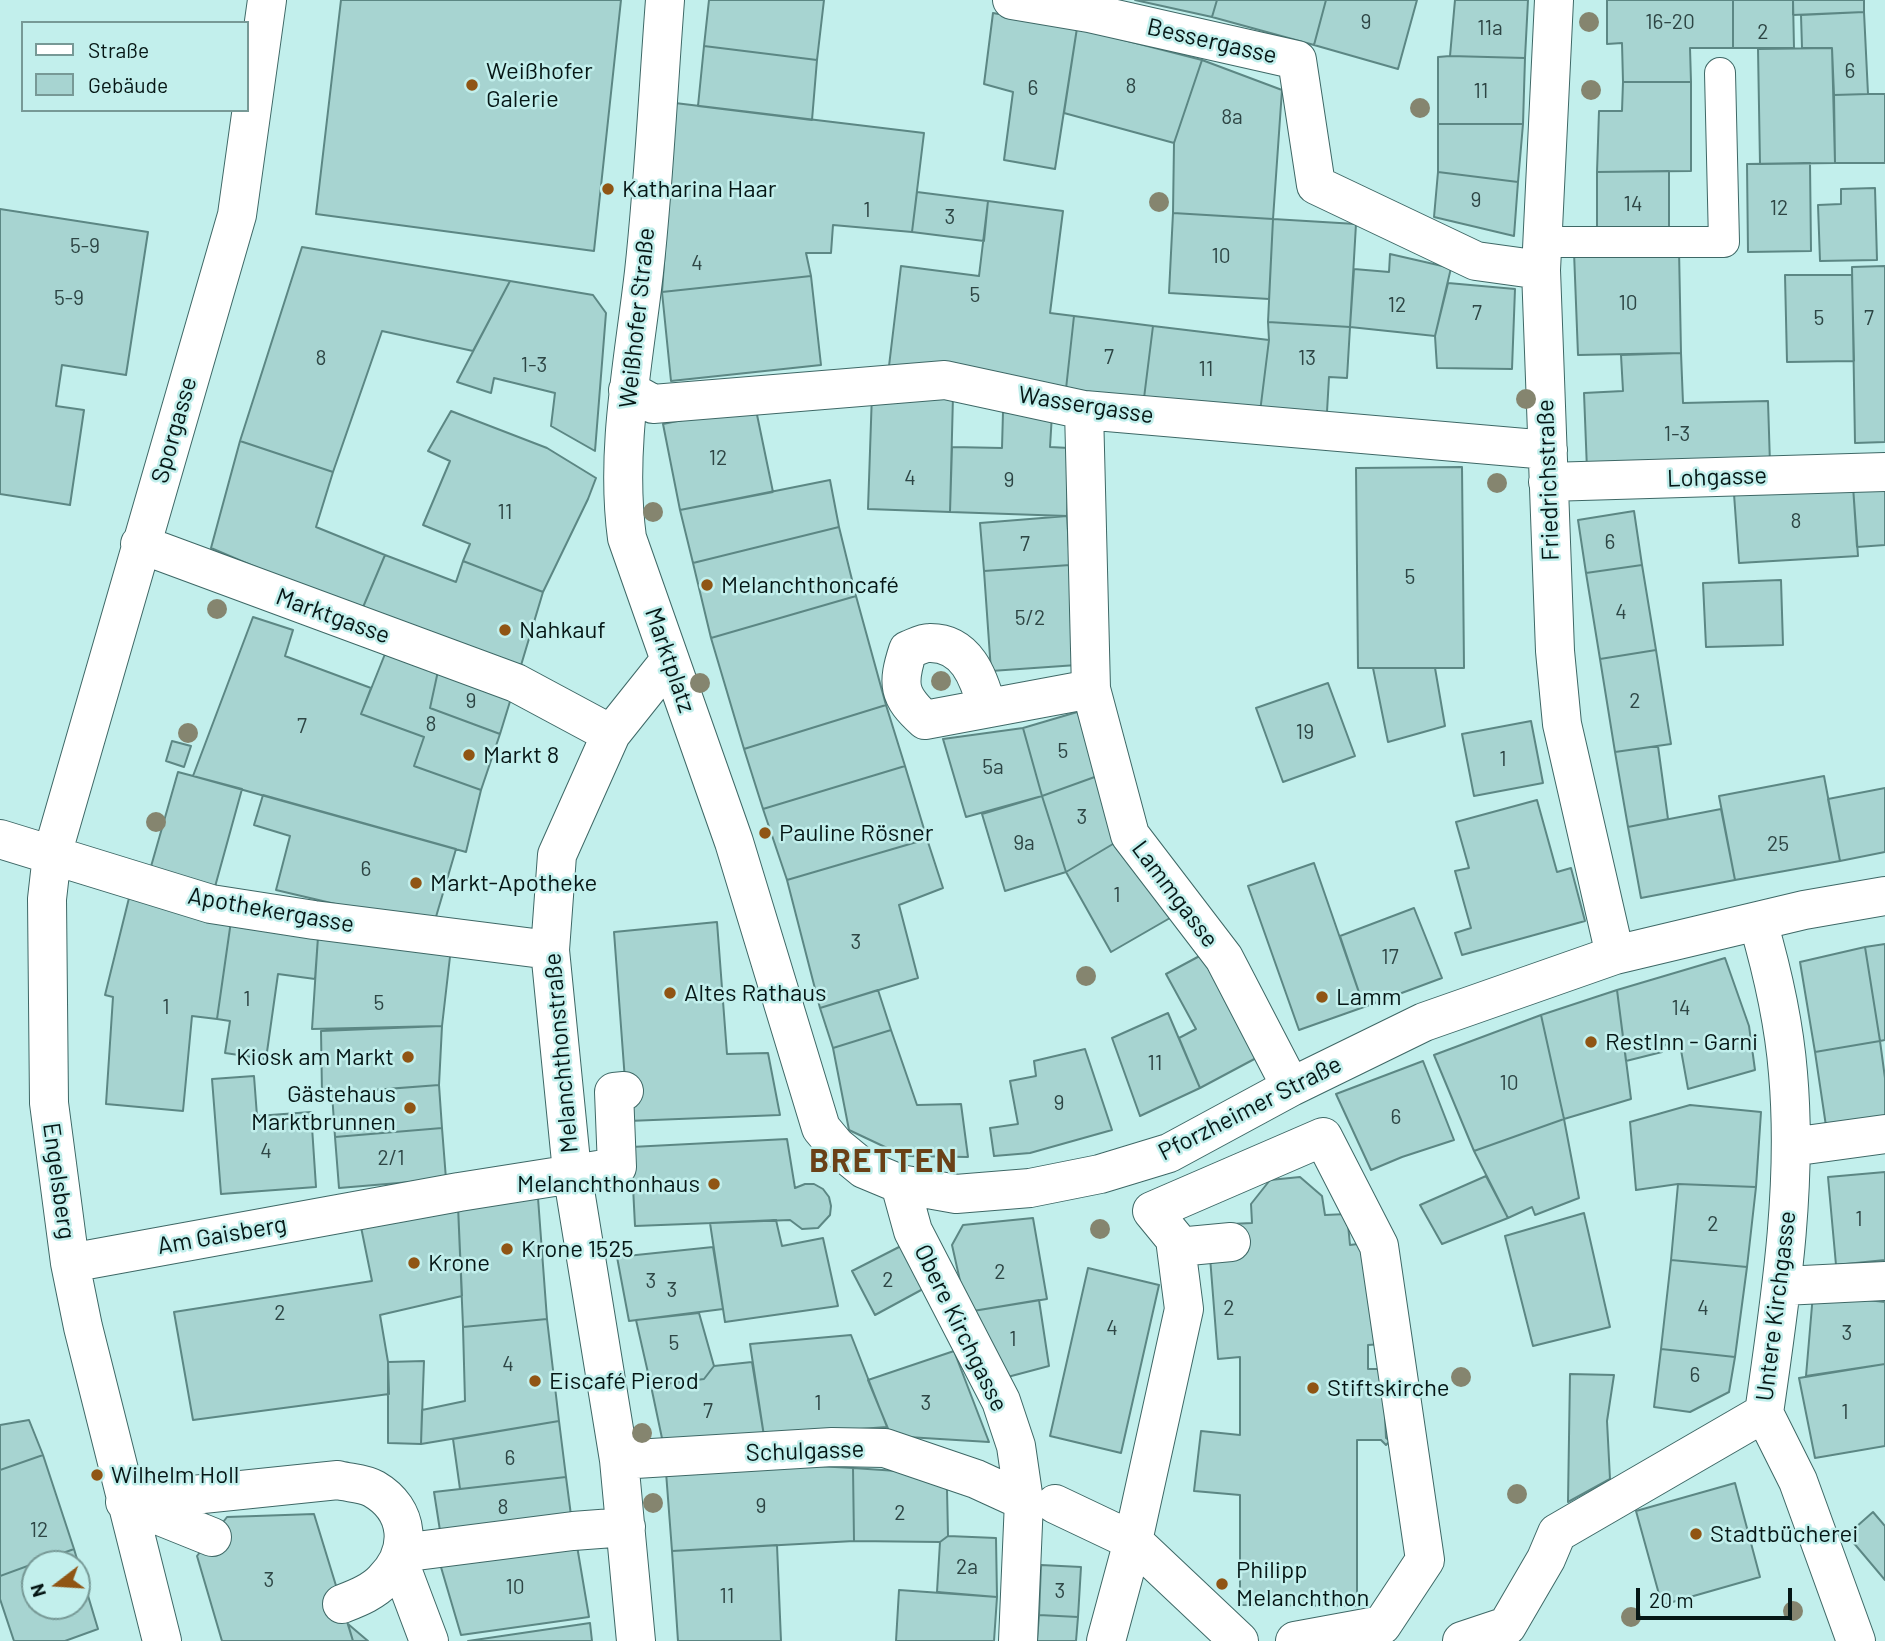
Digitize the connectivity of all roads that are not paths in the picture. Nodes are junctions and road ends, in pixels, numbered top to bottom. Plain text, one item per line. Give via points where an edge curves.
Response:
1 (267, 0) edge
2 (665, 0) edge
3 (1012, 0) edge
4 (1554, 0) edge
5 (1720, 73) dead end
6 (1541, 256) junction
7 (628, 390) junction
8 (1084, 410) junction
9 (1548, 466) junction
10 (1885, 472) edge
11 (623, 510) joint
12 (140, 544) junction
13 (670, 660) junction
14 (1091, 689) junction
15 (987, 708) dead end
16 (611, 734) junction
17 (723, 809) joint
18 (0, 839) edge
19 (52, 855) junction
20 (1885, 896) edge
21 (1758, 922) junction
22 (550, 950) junction
23 (1615, 955) junction
24 (1291, 1087) junction
25 (624, 1091) dead end
26 (1885, 1134) edge
27 (1791, 1147) junction
28 (572, 1172) junction
29 (900, 1184) junction
30 (1231, 1242) dead end
31 (1178, 1247) junction
32 (70, 1263) junction
33 (1885, 1281) edge
34 (1783, 1286) junction
35 (1764, 1413) junction
36 (619, 1460) junction
37 (125, 1502) junction
38 (1039, 1502) junction
39 (626, 1527) junction
40 (212, 1537) dead end
41 (1133, 1541) junction
42 (401, 1553) junction
43 (342, 1604) dead end
44 (1885, 1628) edge
45 (1514, 1634) edge
46 (162, 1641) edge
47 (429, 1641) edge
48 (636, 1641) edge
49 (1018, 1641) edge
50 (1106, 1641) edge
51 (1239, 1641) edge
52 (1296, 1641) edge
53 (1462, 1641) edge
54 (1858, 1641) edge

1 - 12 street, Sporgasse via 237,215
2 - 7 street, Weißhofer Straße via 644,271
3 - 6 street, Bessergasse via 1297,60 1316,186 1476,261
4 - 6 street, Friedrichstraße
5 - 6 lane via 1724,242
6 - 9 street, Friedrichstraße
7 - 8 street, Wassergasse via 653,404 945,380
7 - 11 street, Weißhofer Straße
8 - 9 street, Wassergasse
8 - 14 street, Lammgasse
9 - 10 street, Lohgasse
9 - 23 street, Friedrichstraße via 1562,724
11 - 13 street, Marktplatz via 627,538
12 - 16 street, Marktgasse via 525,687
12 - 19 street, Sporgasse
13 - 16 street, Melanchthonstraße
13 - 17 street, Marktplatz
14 - 15 street
14 - 24 street, Lammgasse via 1130,835 1224,958
16 - 22 street, Melanchthonstraße via 557,855
17 - 29 street, Pforzheimer Straße via 821,1128 864,1169
18 - 19 street, Apothekergasse
19 - 22 street, Apothekergasse via 211,904
19 - 32 street, Engelsberg via 47,899 48,1103
20 - 21 street, Pforzheimer Straße via 1804,909
21 - 23 street, Pforzheimer Straße
21 - 27 street, Untere Kirchgasse via 1788,1073
22 - 28 street, Melanchthonstraße
23 - 24 street, Pforzheimer Straße via 1424,1022
24 - 29 street, Pforzheimer Straße via 1169,1153 1100,1174 1030,1188 956,1194
25 - 28 street via 614,1092 617,1167
26 - 27 street
27 - 34 street, Untere Kirchgasse
28 - 32 street, Am Gaisberg
28 - 36 street, Melanchthonstraße
29 - 38 street, Obere Kirchgasse via 913,1231 1001,1401
30 - 31 street
31 - 41 street via 1184,1309
31 - 52 street via 1152,1211 1323,1137 1379,1246 1425,1560 1382,1625
32 - 37 street, Engelsberg
33 - 34 street
34 - 35 street, Untere Kirchgasse
35 - 45 street, Untere Kirchgasse via 1557,1533
35 - 54 street via 1798,1481
36 - 38 street, Schulgasse via 885,1448
36 - 39 street, Melanchthonstraße
37 - 40 street
37 - 42 street via 338,1480 371,1488 389,1499 402,1519 405,1538
37 - 46 street, Engelsberg
38 - 41 street, Schulgasse
38 - 49 street, Obere Kirchgasse
39 - 42 street
39 - 48 street, Melanchthonstraße
41 - 50 street
41 - 51 street, Schulgasse
42 - 43 street via 385,1579
42 - 47 street via 402,1572
44 - 54 street
45 - 53 street

